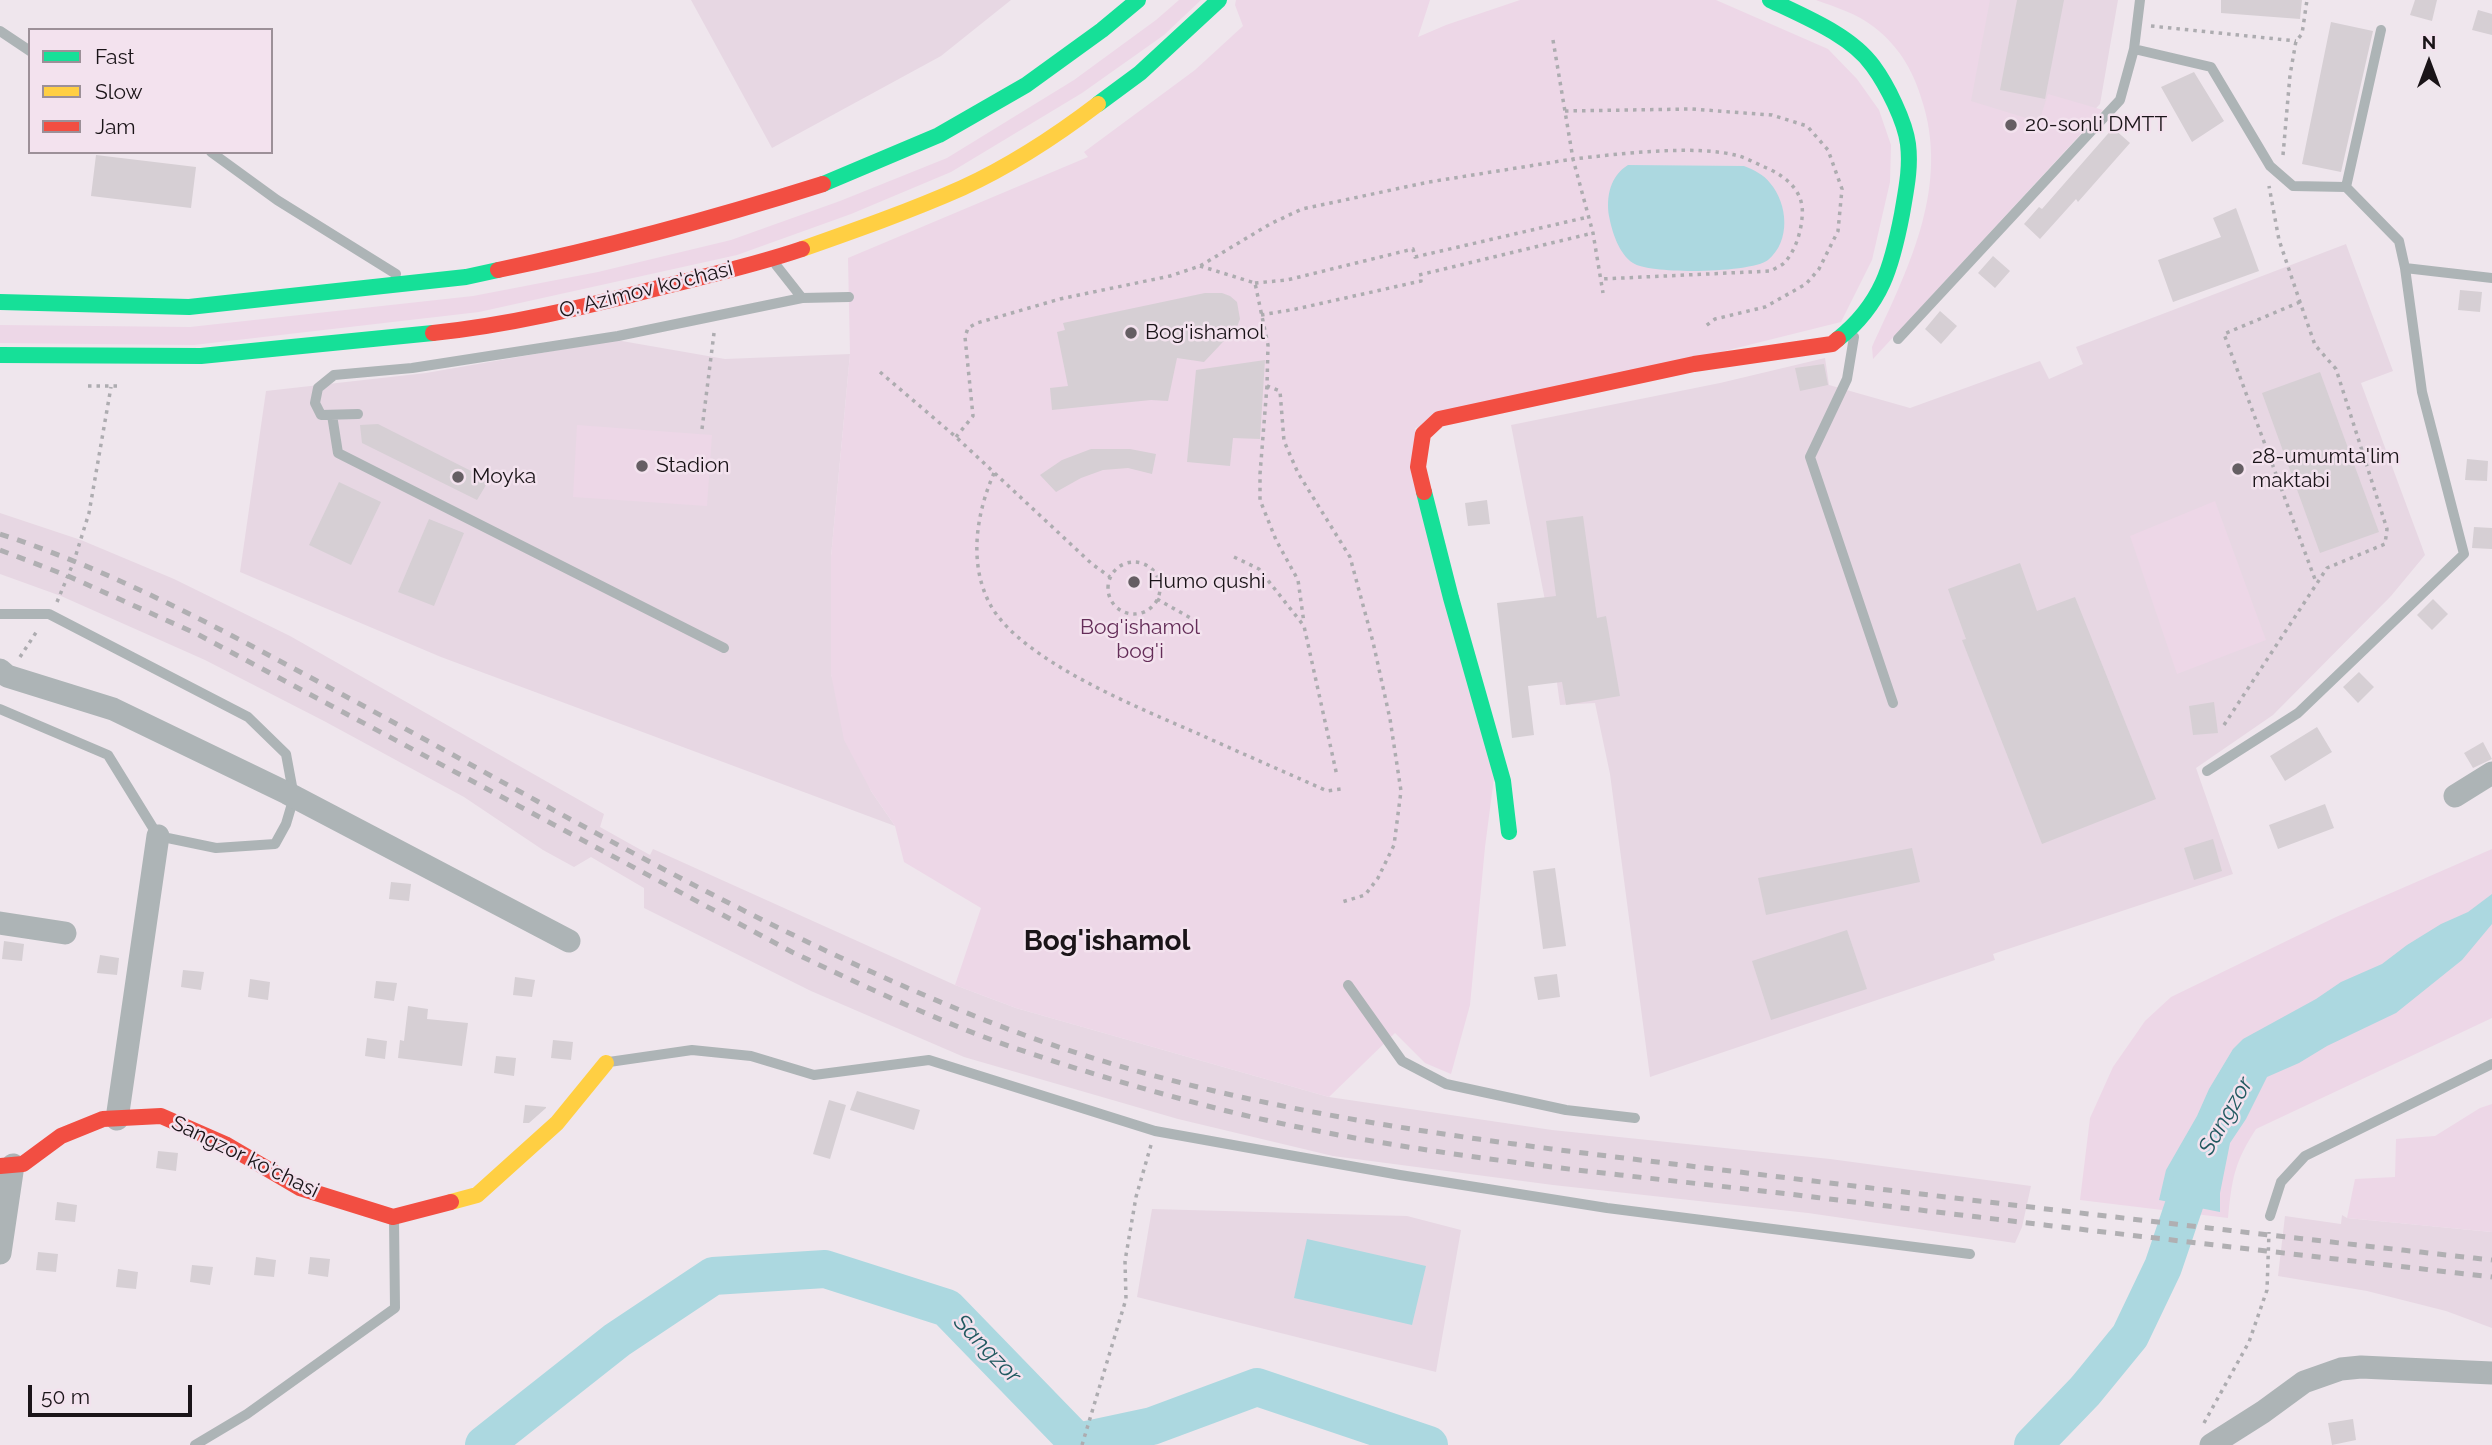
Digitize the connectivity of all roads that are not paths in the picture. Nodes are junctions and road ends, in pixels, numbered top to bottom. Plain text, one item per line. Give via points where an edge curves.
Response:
1 (1138, 0) edge
2 (1219, 0) edge
3 (1770, 0) edge
4 (2140, 0) edge
5 (2381, 30) dead end
6 (0, 31) edge
7 (2134, 49) junction
8 (28, 50) edge
9 (214, 154) edge
10 (2346, 187) junction
11 (773, 259) junction
12 (2405, 268) junction
13 (2492, 278) edge
14 (410, 283) junction
15 (802, 298) junction
16 (849, 298) dead end
17 (0, 302) edge
18 (1857, 324) junction
19 (1898, 339) dead end
20 (0, 355) edge
21 (339, 359) junction
22 (358, 414) dead end
23 (332, 415) junction
24 (0, 614) edge
25 (724, 648) dead end
26 (2, 679) edge
27 (1893, 703) dead end
28 (0, 709) edge
29 (2207, 771) dead end
30 (2492, 772) edge
31 (2455, 796) dead end
32 (295, 797) junction
33 (1509, 832) dead end
34 (158, 836) junction
35 (0, 923) edge
36 (65, 933) dead end
37 (569, 940) dead end
38 (1348, 985) dead end
39 (606, 1063) joint
40 (2492, 1064) edge
41 (1635, 1118) dead end
42 (117, 1119) junction
43 (7, 1165) edge
44 (2270, 1216) road end
45 (393, 1217) junction
46 (0, 1253) edge
47 (1970, 1254) dead end
48 (2492, 1373) edge
49 (2207, 1434) edge
50 (195, 1445) edge

1 - 14 main road via 1026,85 939,135 828,182 590,251 466,277
2 - 11 main road, O. Azimov ko'chasi via 1140,73 1056,136 964,187
3 - 18 main road via 1836,33 1872,64 1908,142 1909,177 1894,257 1887,278
4 - 7 lane
5 - 10 lane
6 - 8 lane
7 - 10 lane via 2211,66 2270,166 2293,186
7 - 19 lane via 2120,100
9 - 14 lane via 276,200
10 - 12 lane via 2399,241
11 - 15 lane
11 - 21 main road, O. Azimov ko'chasi via 607,301
12 - 13 lane
12 - 29 lane via 2422,392 2464,554 2298,713
14 - 17 main road via 189,307
15 - 16 lane
15 - 21 lane via 716,317 412,368
18 - 27 lane via 1847,379 1810,457
18 - 33 main road via 1832,344 1694,364 1439,419 1423,434 1418,467 1503,781
20 - 21 main road, O. Azimov ko'chasi
21 - 23 lane via 334,375 318,388 315,403 321,415
22 - 23 lane
23 - 25 lane via 338,453
24 - 32 lane via 49,614 248,717 285,754
26 - 32 street via 113,709
28 - 34 lane via 108,755
30 - 31 street
32 - 34 lane via 275,844 216,848
32 - 37 street
34 - 42 street
35 - 36 street
38 - 41 lane via 1402,1061 1446,1084 1566,1110
39 - 45 main road via 556,1123 477,1195
39 - 47 lane via 692,1050 751,1056 814,1075 929,1060 1155,1131 1608,1208
40 - 44 lane via 2305,1156 2281,1182
42 - 43 main road, Sangzor ko'chasi via 103,1119 61,1136 23,1164
42 - 45 main road, Sangzor ko'chasi via 161,1116 225,1144 300,1188
43 - 46 street
45 - 50 lane via 396,1308
48 - 49 street via 2341,1370 2304,1381 2263,1412

